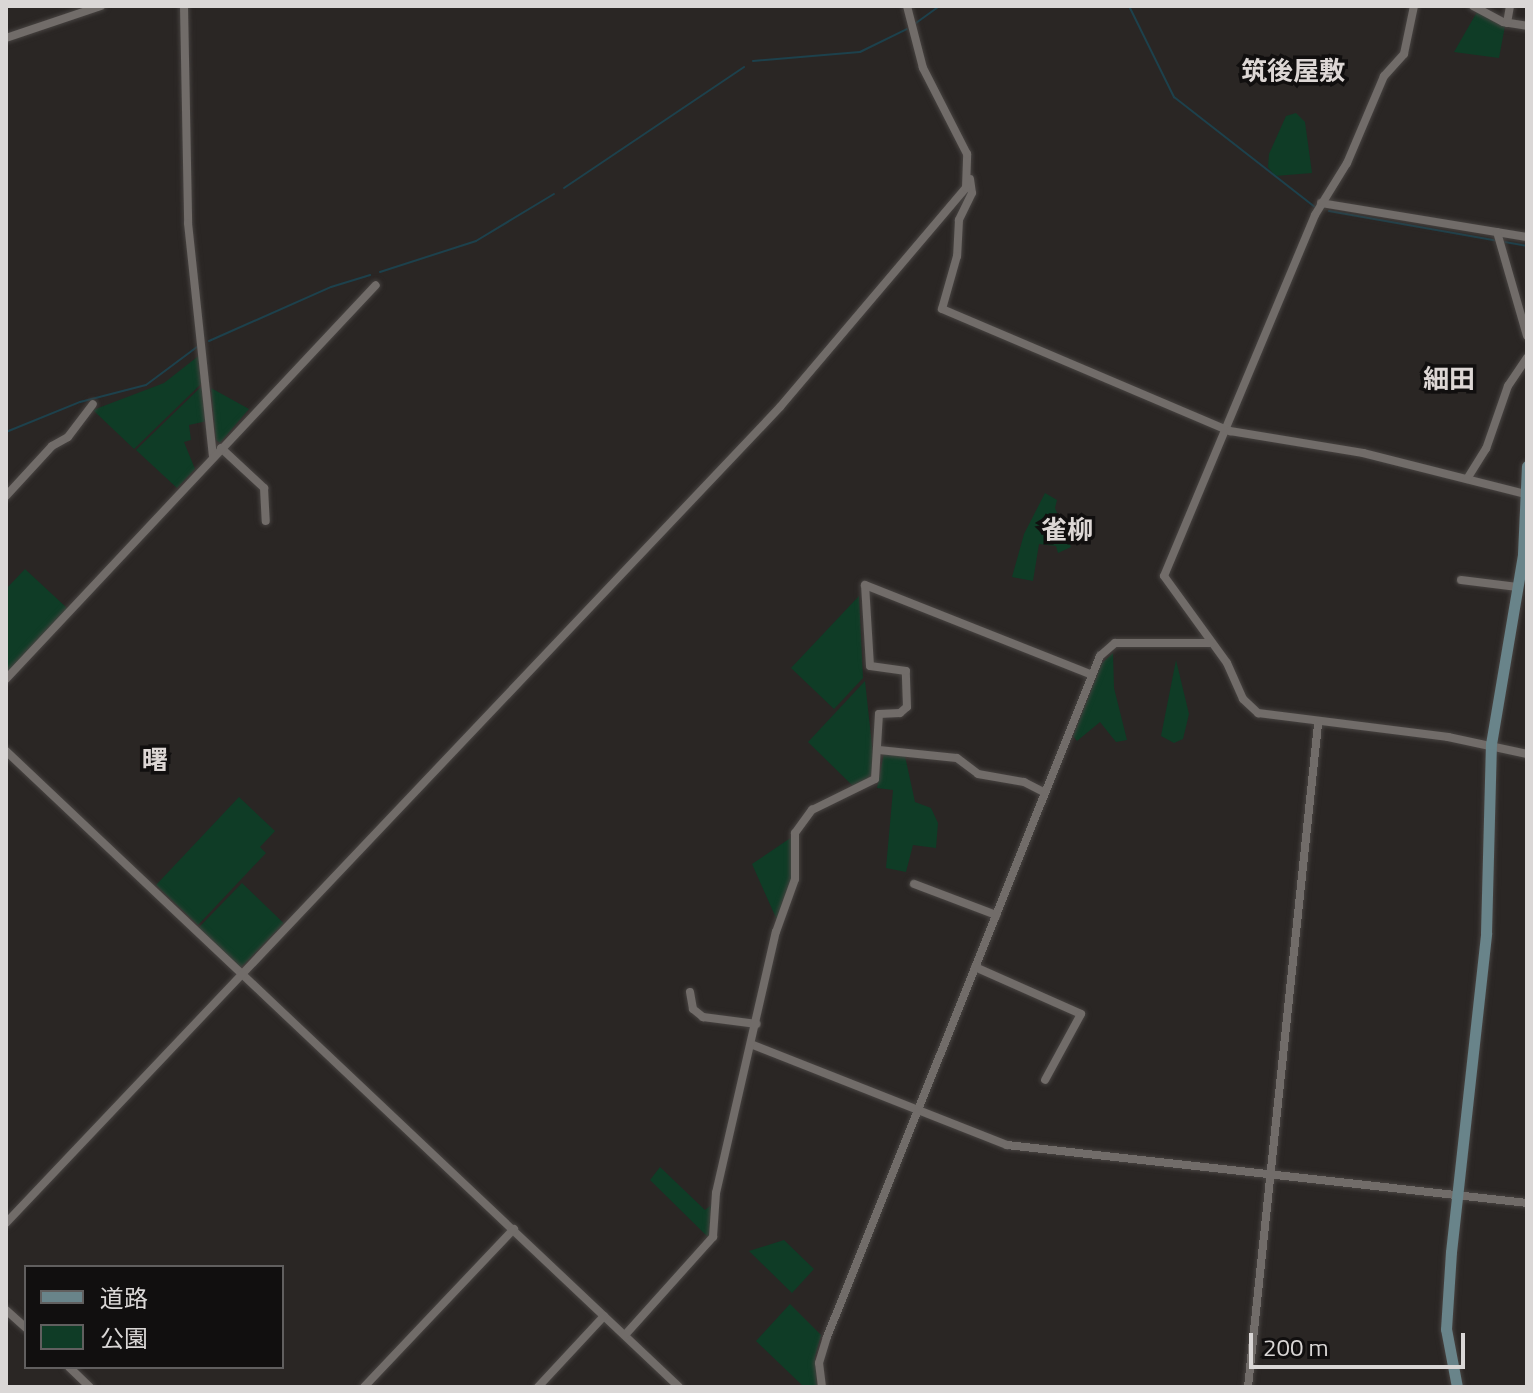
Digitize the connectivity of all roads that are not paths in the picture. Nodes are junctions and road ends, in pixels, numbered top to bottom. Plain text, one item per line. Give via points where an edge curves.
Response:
1 (101, 6) edge
2 (184, 6) edge
3 (907, 6) edge
4 (1414, 6) edge
5 (1473, 6) edge
6 (1510, 6) edge
7 (1507, 23) junction
8 (1527, 26) edge
9 (6, 38) edge
10 (970, 178) junction
11 (1321, 203) junction
12 (1498, 236) junction
13 (1527, 237) edge
14 (376, 285) dead end
15 (1527, 336) edge
16 (1527, 358) edge
17 (93, 404) dead end
18 (1223, 429) junction
19 (221, 448) junction
20 (213, 457) junction
21 (1527, 466) edge
22 (1467, 479) junction
23 (1525, 494) junction
24 (6, 496) edge
25 (266, 521) dead end
26 (1461, 580) dead end
27 (1518, 587) junction
28 (1210, 643) junction
29 (1092, 675) junction
30 (6, 679) edge
31 (1318, 724) junction
32 (1491, 744) junction
33 (879, 750) junction
34 (6, 751) edge
35 (1527, 754) edge
36 (1044, 792) junction
37 (914, 884) dead end
38 (996, 915) junction
39 (975, 967) junction
40 (243, 975) junction
41 (690, 992) dead end
42 (757, 1024) junction
43 (753, 1045) junction
44 (1045, 1080) dead end
45 (918, 1109) junction
46 (1272, 1172) junction
47 (1459, 1192) junction
48 (1527, 1203) edge
49 (6, 1223) edge
50 (514, 1229) junction
51 (6, 1310) edge
52 (604, 1316) junction
53 (24, 1326) edge
54 (625, 1335) junction
55 (71, 1369) edge
56 (90, 1387) edge
57 (364, 1387) edge
58 (538, 1387) edge
59 (679, 1387) edge
60 (822, 1387) edge
61 (1248, 1387) edge
62 (1457, 1387) edge

1 - 9 street
2 - 20 street via 188,223
3 - 10 street via 923,68 956,127
4 - 11 street via 1404,54 1384,76 1347,163
5 - 7 street
6 - 7 street
7 - 8 street
10 - 18 street via 972,193 959,220 957,256 942,309
10 - 40 street via 908,262 780,407
11 - 12 street
11 - 18 street
12 - 13 street
12 - 15 street
14 - 19 street
16 - 22 street via 1508,386 1486,449
17 - 24 street via 68,437 45,453
18 - 22 street via 1363,453
18 - 28 street via 1164,571
19 - 20 street
19 - 25 street via 264,488
20 - 30 street
21 - 23 street
22 - 23 street
23 - 27 street
26 - 27 street
27 - 32 street
28 - 29 street via 1115,643 1105,649
28 - 31 street via 1227,663 1243,699 1258,713
29 - 33 street via 865,585 870,666 902,669 908,680 904,712 879,714
29 - 36 street
31 - 32 street
31 - 46 street
32 - 35 street
32 - 47 street via 1486,933
33 - 36 street via 957,758 978,774 1024,782
33 - 42 street via 879,767 870,783 812,810 795,833 795,879 776,932
34 - 40 street
36 - 38 street
37 - 38 street
38 - 39 street
39 - 44 street via 1081,1014
39 - 45 street
40 - 49 street
40 - 50 street
41 - 42 street via 693,1009 703,1017
42 - 43 street
43 - 45 street
43 - 54 street via 716,1193 710,1245
45 - 46 street via 1007,1145
45 - 60 street via 827,1337 819,1363
46 - 47 street
46 - 61 street
47 - 48 street
47 - 62 street via 1446,1329
50 - 52 street
50 - 57 street
51 - 53 street
52 - 54 street
52 - 58 street
54 - 59 street
55 - 56 street

